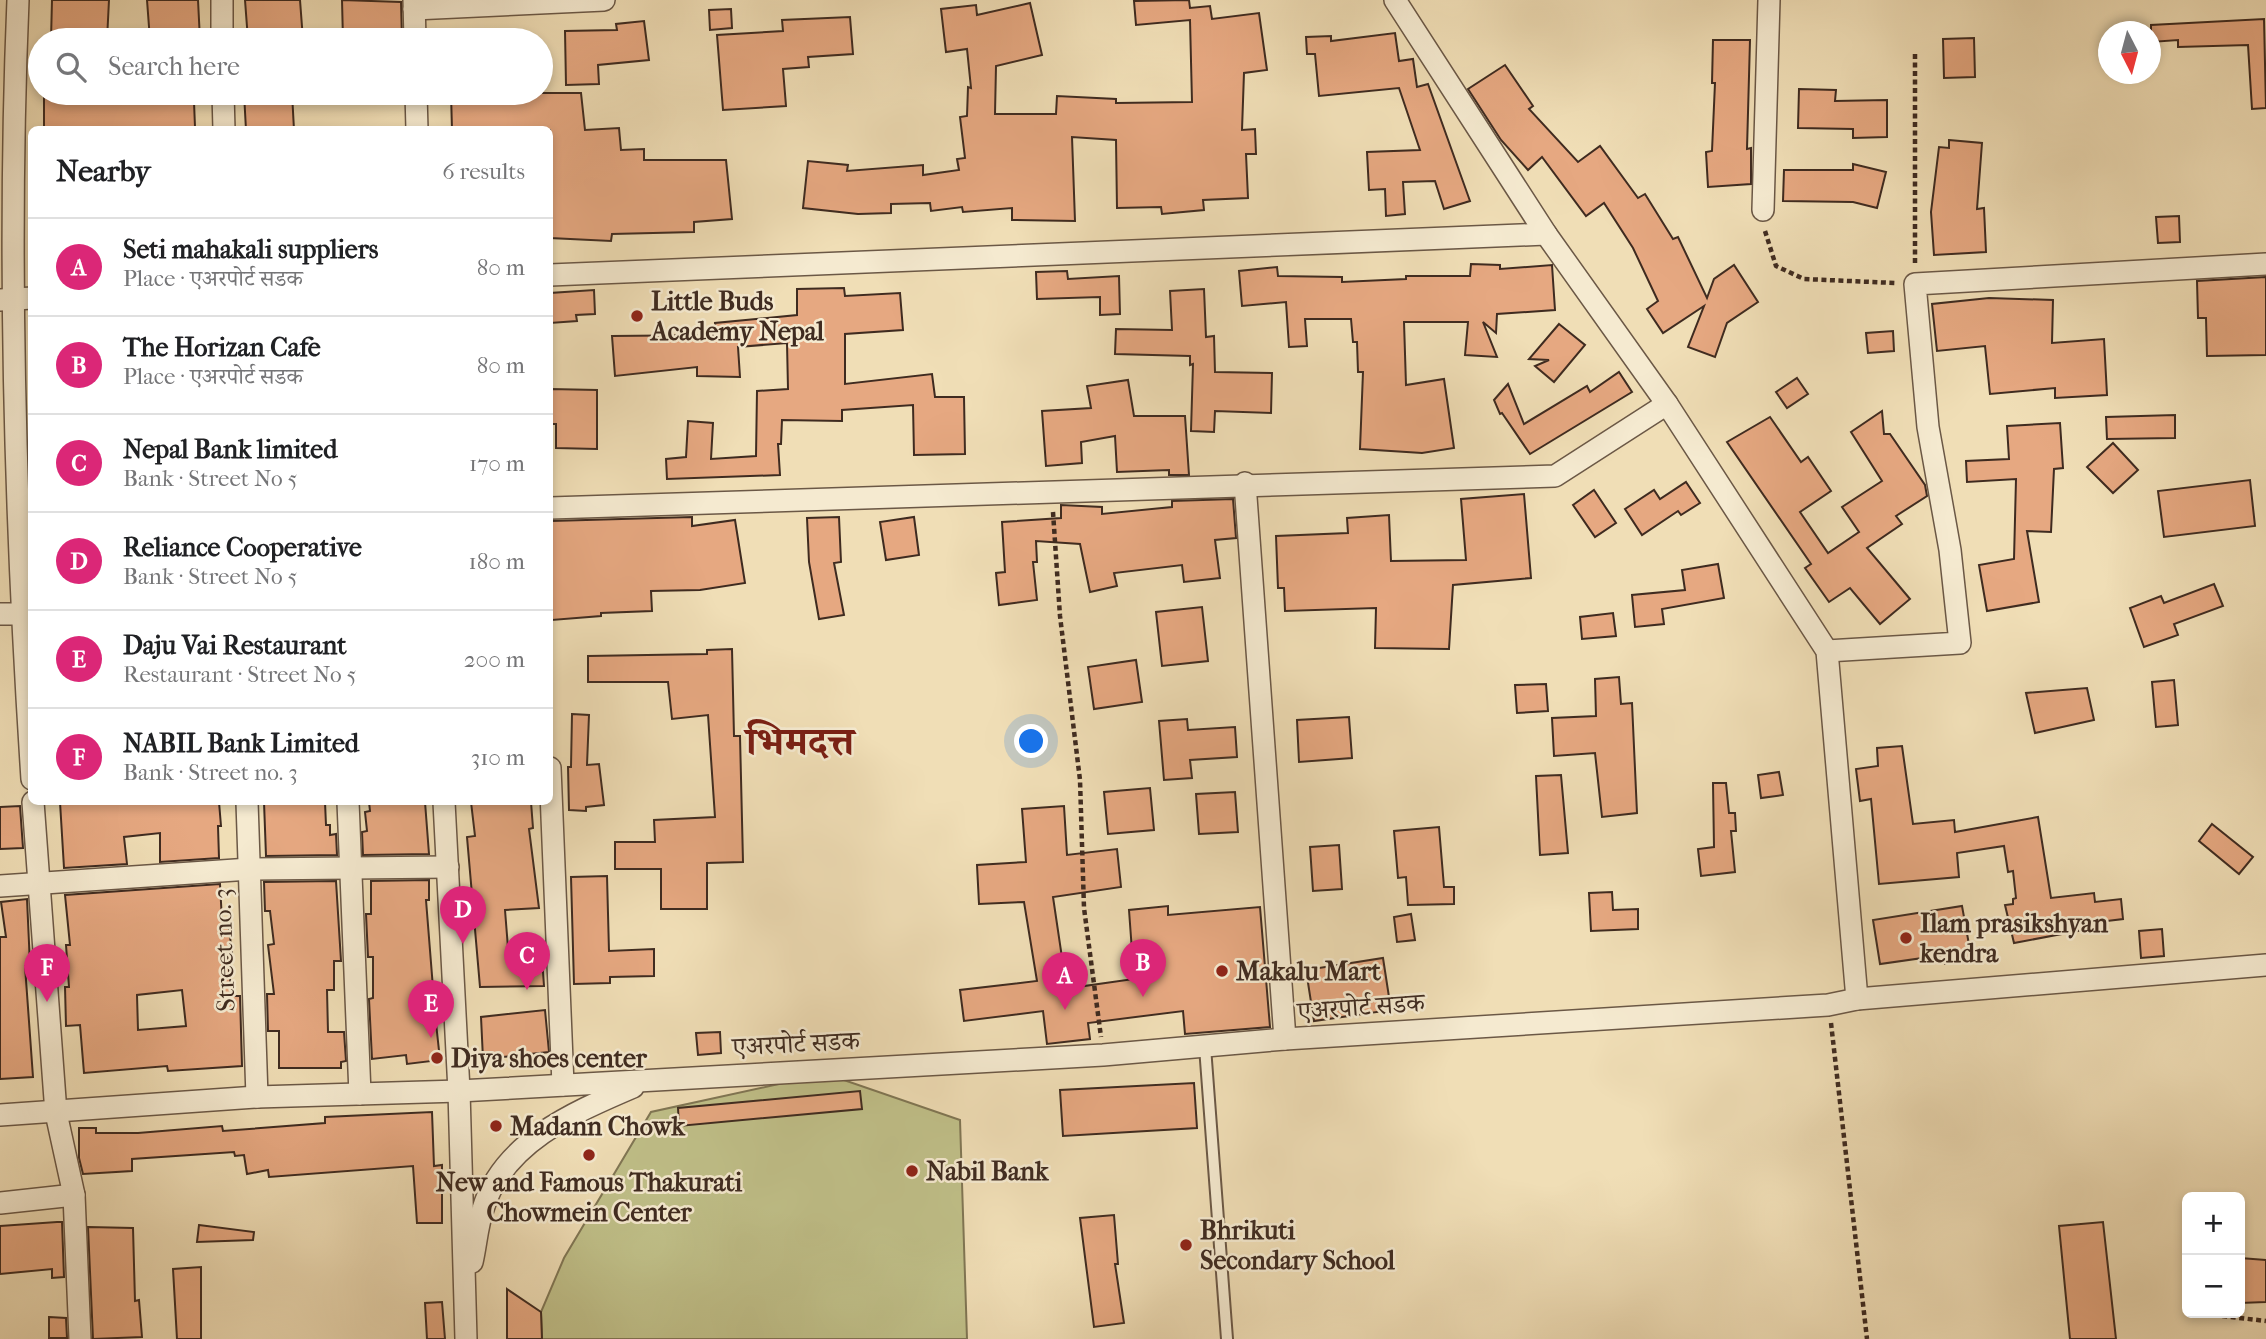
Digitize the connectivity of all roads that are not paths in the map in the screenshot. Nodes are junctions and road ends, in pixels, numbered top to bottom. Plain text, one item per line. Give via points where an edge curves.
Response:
1 (18, 0) edge
2 (222, 0) edge
3 (604, 0) edge
4 (1395, 0) edge
5 (1769, 0) edge
6 (414, 5) edge
7 (222, 28) edge
8 (415, 28) edge
9 (223, 105) edge
10 (416, 105) edge
11 (224, 126) edge
12 (416, 126) edge
13 (1763, 211) road end
14 (1546, 234) junction
15 (2266, 264) edge
16 (553, 275) edge
17 (14, 299) edge
18 (1667, 404) junction
19 (1245, 483) junction
20 (553, 508) edge
21 (18, 614) edge
22 (1827, 651) junction
23 (28, 732) edge
24 (33, 805) edge
25 (247, 805) edge
26 (348, 805) edge
27 (444, 805) edge
28 (552, 805) edge
29 (448, 867) junction
30 (352, 868) junction
31 (250, 869) junction
32 (38, 885) junction
33 (0, 886) edge
34 (2266, 965) edge
35 (1857, 999) junction
36 (1285, 1040) junction
37 (1205, 1047) junction
38 (648, 1080) junction
39 (564, 1085) junction
40 (459, 1091) junction
41 (360, 1094) junction
42 (257, 1097) junction
43 (56, 1112) junction
44 (0, 1115) edge
45 (74, 1195) junction
46 (0, 1203) edge
47 (465, 1299) junction
48 (80, 1339) edge
49 (466, 1339) edge
50 (1227, 1339) edge

1 - 17 street
2 - 7 street
3 - 6 street
4 - 14 street
5 - 13 street
6 - 8 street
9 - 11 street
10 - 12 street
14 - 16 street
14 - 18 street
15 - 22 street via 1915,284 1928,427 1950,550 1960,643
17 - 21 street
18 - 19 street via 1555,476
18 - 22 street
19 - 20 street
19 - 36 street
21 - 23 street
22 - 35 street
24 - 32 street
25 - 31 street, Street no. 3
26 - 30 street
27 - 29 street
28 - 39 street
29 - 30 street
29 - 40 street
30 - 31 street
30 - 41 street
31 - 32 street
31 - 42 street, Street no. 3
32 - 33 street
32 - 43 street
34 - 35 street, एअरपोर्ट सडक
35 - 36 street, एअरपोर्ट सडक via 1828,1005
36 - 37 street, एअरपोर्ट सडक
37 - 38 street, एअरपोर्ट सडक
37 - 50 lane
38 - 39 street, एअरपोर्ट सडक
38 - 47 street via 545,1129 502,1173 483,1207
39 - 40 street, एअरपोर्ट सडक
40 - 41 street, एअरपोर्ट सडक
40 - 47 street
41 - 42 street, एअरपोर्ट सडक
42 - 43 street, एअरपोर्ट सडक
43 - 44 street, एअरपोर्ट सडक
43 - 45 street
45 - 46 street
45 - 48 street
47 - 49 street

